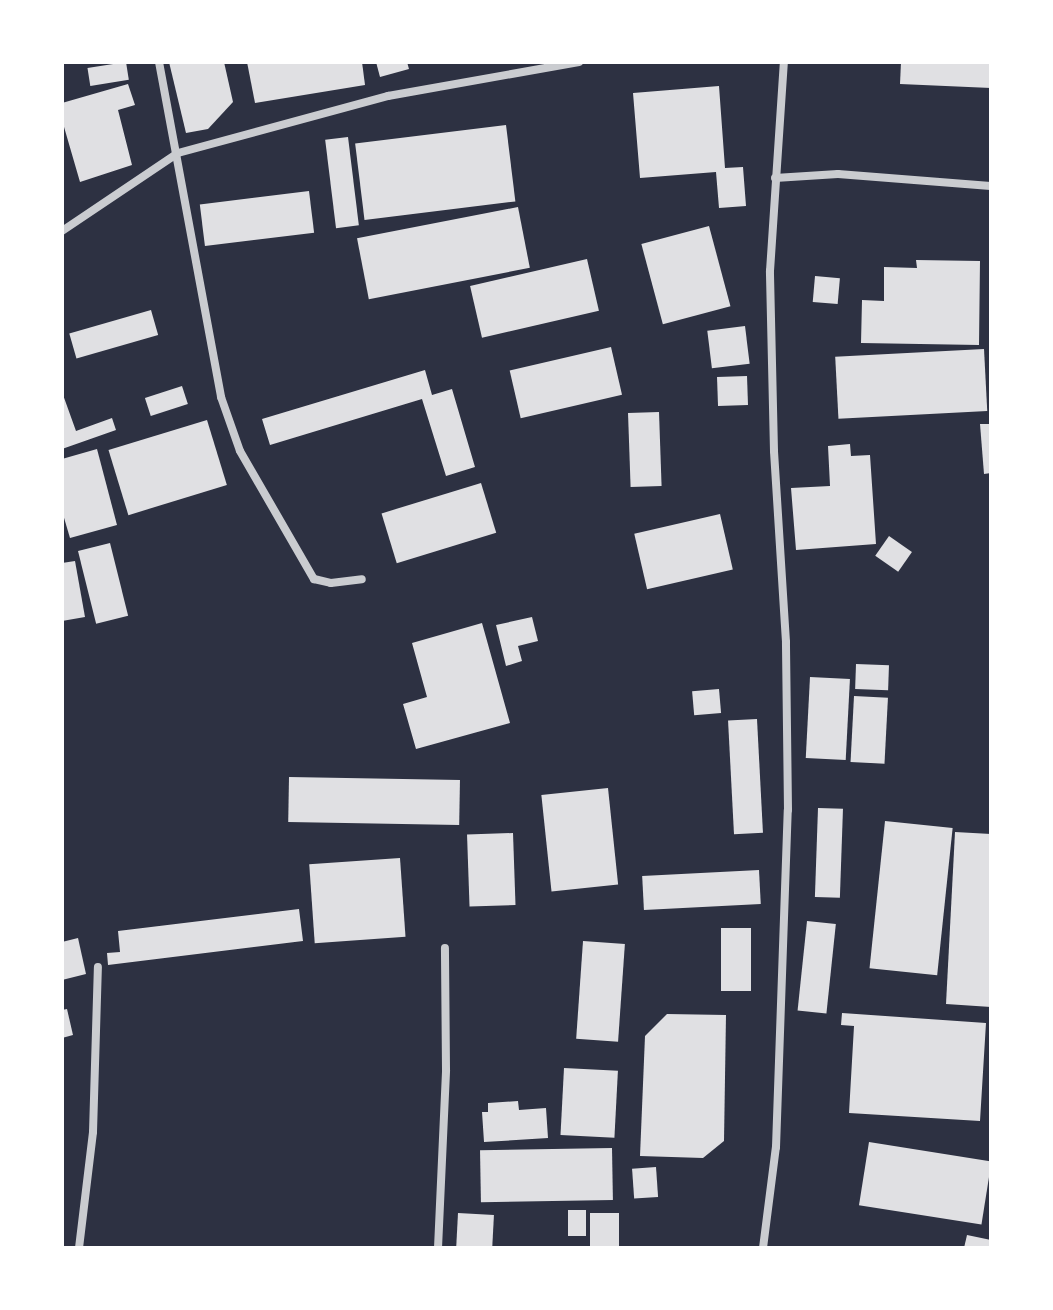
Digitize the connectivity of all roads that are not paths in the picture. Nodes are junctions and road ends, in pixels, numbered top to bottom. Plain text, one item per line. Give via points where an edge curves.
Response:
1 (159, 62) edge
2 (579, 62) edge
3 (784, 62) edge
4 (178, 153) junction
5 (775, 178) junction
6 (991, 186) edge
7 (62, 231) edge
8 (362, 579) dead end
9 (445, 948) dead end
10 (98, 967) dead end
11 (79, 1248) edge
12 (438, 1248) edge
13 (763, 1248) edge

1 - 4 street
2 - 4 street via 388,96
3 - 5 street
4 - 7 street
4 - 8 street via 221,397 240,451 314,579
5 - 6 street via 838,174
5 - 13 street via 774,451 786,642 788,810 776,1147
9 - 12 street
10 - 11 street via 93,1132

